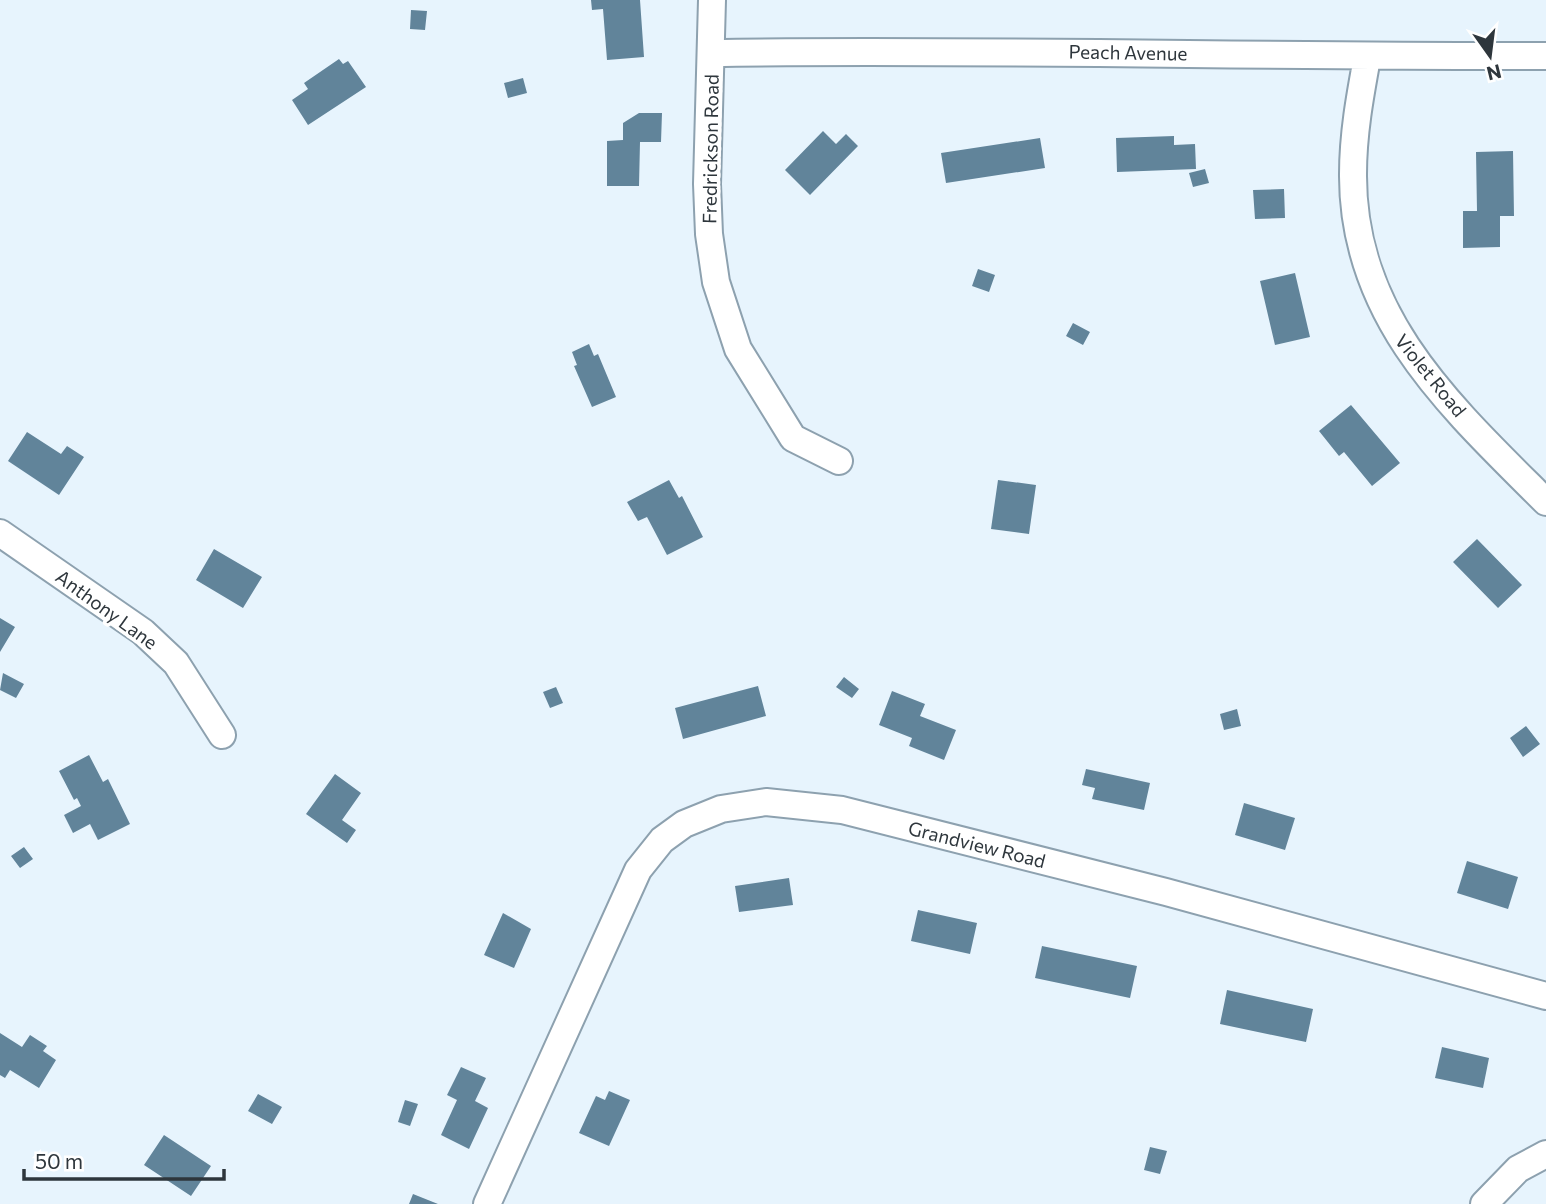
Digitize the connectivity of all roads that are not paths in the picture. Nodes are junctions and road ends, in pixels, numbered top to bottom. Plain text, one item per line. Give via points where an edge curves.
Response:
1 (712, 0) edge
2 (711, 54) junction
3 (1546, 56) edge
4 (1367, 58) junction
5 (839, 461) dead end
6 (1546, 502) edge
7 (0, 533) edge
8 (222, 735) dead end
9 (1546, 996) edge
10 (1546, 1154) edge
11 (487, 1204) edge
12 (1484, 1204) edge

1 - 2 street, Fredrickson Road
2 - 4 street, Peach Avenue via 1062,51
2 - 5 street, Fredrickson Road via 707,184 716,282 738,349 793,438
3 - 4 street, Peach Avenue
4 - 6 street, Violet Road via 1356,118 1353,175 1357,228 1369,280 1409,355
7 - 8 street, Anthony Lane via 151,640 176,663
9 - 11 street, Grandview Road via 842,810 766,802 721,808 684,824 662,840 638,870
10 - 12 street via 1518,1169

